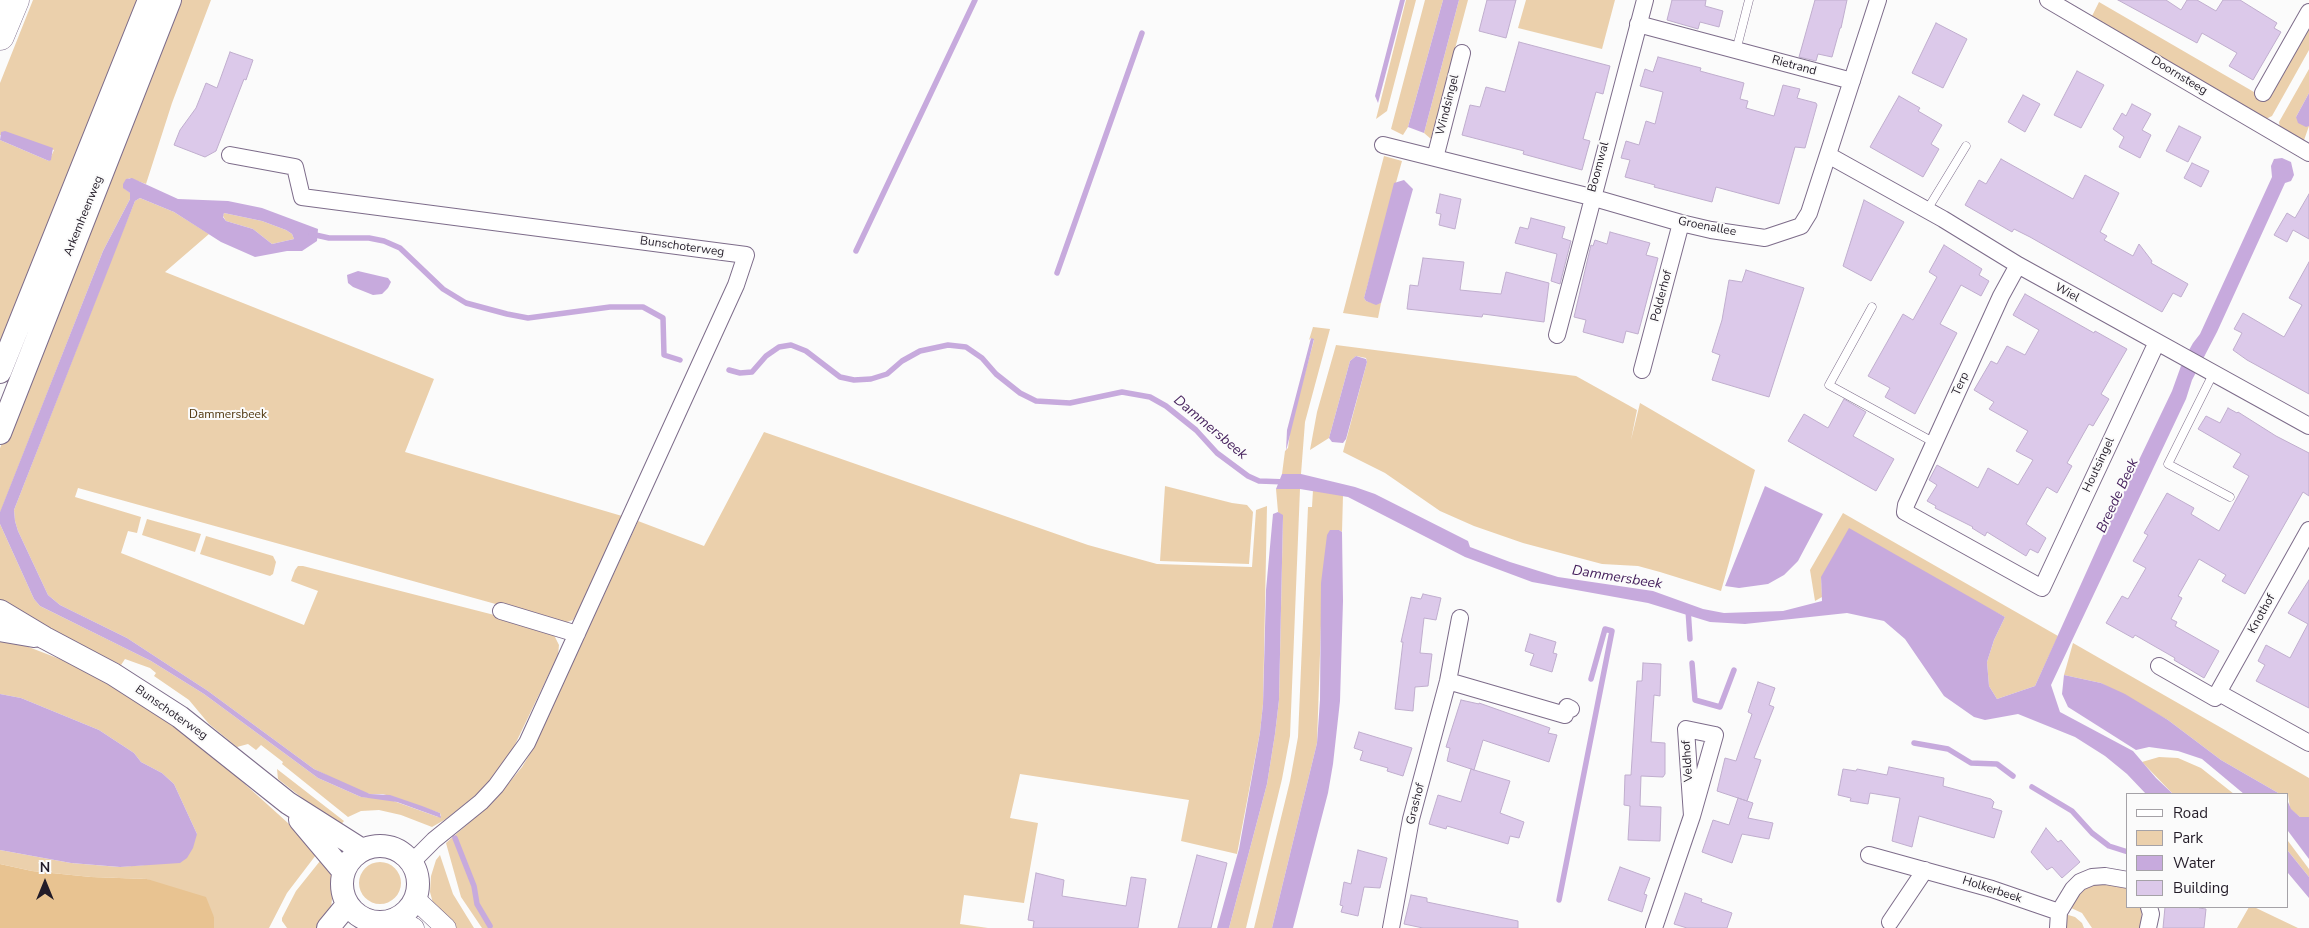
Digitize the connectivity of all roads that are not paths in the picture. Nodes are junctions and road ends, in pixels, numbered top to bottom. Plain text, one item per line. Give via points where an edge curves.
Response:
1 (14, 0) edge
2 (149, 0) edge
3 (170, 0) edge
4 (1644, 0) edge
5 (1749, 0) edge
6 (1878, 0) edge
7 (2048, 0) edge
8 (2309, 12) edge
9 (1638, 24) junction
10 (0, 36) edge
11 (1736, 50) junction
12 (1462, 53) dead end
13 (1852, 81) junction
14 (2263, 93) dead end
15 (1383, 145) dead end
16 (1966, 146) dead end
17 (2309, 153) edge
18 (230, 154) dead end
19 (1828, 155) junction
20 (1435, 158) junction
21 (1591, 198) junction
22 (1927, 210) junction
23 (1681, 223) junction
24 (2018, 265) junction
25 (1872, 307) dead end
26 (1557, 336) dead end
27 (2157, 342) junction
28 (1642, 370) dead end
29 (2207, 371) junction
30 (0, 372) edge
31 (2309, 426) edge
32 (0, 433) edge
33 (1935, 442) junction
34 (2230, 498) dead end
35 (1906, 504) joint
36 (2309, 530) edge
37 (0, 611) edge
38 (501, 611) dead end
39 (1460, 618) dead end
40 (0, 630) edge
41 (577, 634) junction
42 (45, 638) junction
43 (2159, 666) dead end
44 (1448, 681) junction
45 (2217, 695) junction
46 (1571, 708) dead end
47 (2309, 743) edge
48 (288, 803) junction
49 (1692, 816) dead end
50 (362, 850) junction
51 (1869, 855) dead end
52 (412, 862) junction
53 (1925, 870) junction
54 (343, 871) junction
55 (2126, 880) edge
56 (415, 899) junction
57 (2149, 908) edge
58 (356, 917) edge
59 (2058, 920) edge
60 (1890, 922) dead end
61 (405, 923) edge
62 (328, 928) edge
63 (446, 928) edge
64 (1391, 928) edge
65 (1654, 928) edge
66 (2148, 928) edge

1 - 10 highway
2 - 30 main road, Arkemheenweg
3 - 32 main road, Arkemheenweg
4 - 9 street, Boomwal
5 - 11 lane
6 - 13 street, Groenallee
7 - 17 street, Doornsteeg
8 - 14 street
9 - 11 street, Rietrand
9 - 21 street, Boomwal
11 - 13 street, Rietrand
12 - 20 street, Windsingel
13 - 19 street, Groenallee
15 - 20 street, Groenallee
16 - 22 lane
18 - 41 street, Bunschoterweg via 295,167 302,197 746,255 736,285
19 - 22 street, Wiel
19 - 23 street, Groenallee via 1809,213 1801,226 1765,238
20 - 21 street, Groenallee
21 - 23 street, Groenallee
21 - 26 street, Boomwal
22 - 24 street, Wiel
23 - 28 street, Polderhof
24 - 27 street, Wiel
24 - 33 street, Terp
25 - 33 lane via 1829,385
27 - 29 street, Wiel
27 - 35 street, Houtsingel via 2042,588 1905,512
29 - 31 street, Wiel
29 - 34 lane via 2168,464
33 - 35 street, Terp
36 - 45 street, Knothof
37 - 42 main road, Bunschoterweg
38 - 41 street
39 - 44 street, Grashof
40 - 42 main road, Bunschoterweg
41 - 52 street, Bunschoterweg via 538,722 511,768 481,802
42 - 48 main road, Bunschoterweg via 113,674 180,717
43 - 45 street
44 - 46 street via 1565,715 1567,707
44 - 64 street, Grashof via 1411,819
45 - 47 street
48 - 50 main road, Bunschoterweg
48 - 54 main road, Bunschoterweg
49 - 65 street
50 - 52 main road via 383,846 404,854
50 - 54 main road
51 - 53 street, Holkerbeek
52 - 56 main road via 417,874
53 - 59 street, Holkerbeek via 1992,889
53 - 60 street
54 - 58 main road via 342,894
55 - 59 street, Holkerbeek via 2105,876 2080,882 2072,888
56 - 61 main road via 405,913
56 - 63 street
57 - 66 street
58 - 61 main road via 375,922
58 - 62 main road

